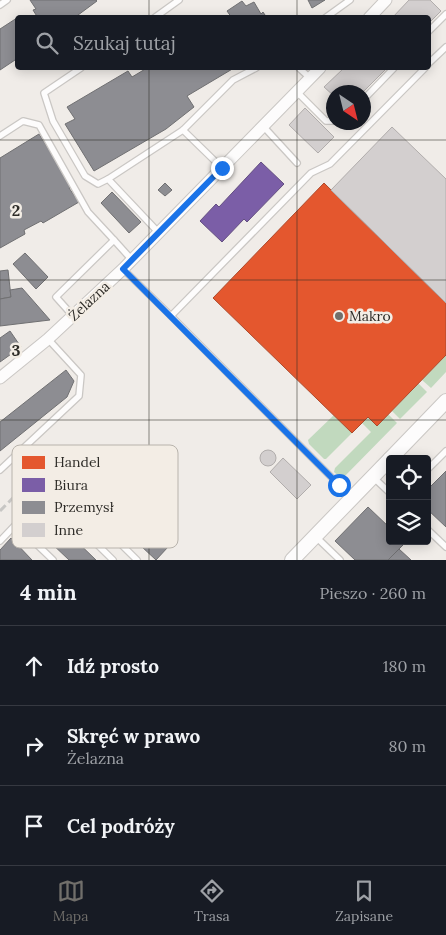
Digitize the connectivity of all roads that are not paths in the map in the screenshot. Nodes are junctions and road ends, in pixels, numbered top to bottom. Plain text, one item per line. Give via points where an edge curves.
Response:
1 (7, 0) edge
2 (179, 0) edge
3 (350, 0) edge
4 (386, 0) edge
5 (0, 5) edge
6 (446, 14) edge
7 (158, 15) edge
8 (329, 15) edge
9 (372, 15) edge
10 (431, 29) edge
11 (446, 46) edge
12 (431, 61) edge
13 (78, 70) edge
14 (252, 70) edge
15 (301, 70) edge
16 (318, 70) edge
17 (392, 70) edge
18 (423, 70) edge
19 (310, 78) junction
20 (297, 92) junction
21 (371, 92) edge
22 (326, 121) edge
23 (263, 126) junction
24 (183, 130) junction
25 (0, 136) edge
26 (297, 164) dead end
27 (222, 168) junction
28 (108, 180) junction
29 (159, 233) junction
30 (114, 240) junction
31 (132, 260) junction
32 (123, 269) junction
33 (73, 316) junction
34 (171, 316) junction
35 (48, 339) junction
36 (0, 378) edge
37 (446, 402) edge
38 (27, 445) edge
39 (446, 451) edge
40 (394, 455) edge
41 (12, 459) edge
42 (386, 463) edge
43 (431, 466) edge
44 (0, 470) edge
45 (372, 477) junction
46 (386, 489) edge
47 (352, 498) junction
48 (12, 528) edge
49 (431, 533) edge
50 (315, 536) junction
51 (0, 541) edge
52 (446, 547) edge
53 (41, 548) edge
54 (101, 548) edge
55 (125, 548) edge
56 (53, 560) edge
57 (113, 560) edge
58 (137, 560) edge
59 (292, 560) edge
60 (340, 560) edge

1 - 5 lane
2 - 7 lane
3 - 8 lane
4 - 9 street
6 - 10 lane
11 - 12 lane
13 - 28 lane via 44,92 53,121 85,176 98,184
14 - 24 lane via 233,80
15 - 19 lane
16 - 19 street, Żelazna
17 - 21 lane
18 - 34 lane via 330,164 311,173
19 - 20 street, Żelazna
20 - 22 lane
20 - 23 street, Żelazna
23 - 26 lane
23 - 27 street, Żelazna
24 - 27 lane
24 - 28 lane
25 - 30 lane via 23,121 39,125 88,212
27 - 29 street, Żelazna
28 - 29 lane
29 - 31 street, Żelazna
30 - 31 lane
30 - 33 lane via 56,297
31 - 32 street, Żelazna
32 - 33 street, Żelazna
32 - 34 lane
33 - 35 street, Żelazna
34 - 47 lane
35 - 36 street, Żelazna
35 - 38 lane via 81,375 79,396
37 - 40 street
39 - 43 lane
41 - 44 lane
42 - 45 street
45 - 46 lane
45 - 47 street
47 - 50 street
48 - 51 lane
49 - 52 lane
50 - 59 street
50 - 60 lane
53 - 56 lane
54 - 57 lane
55 - 58 lane

